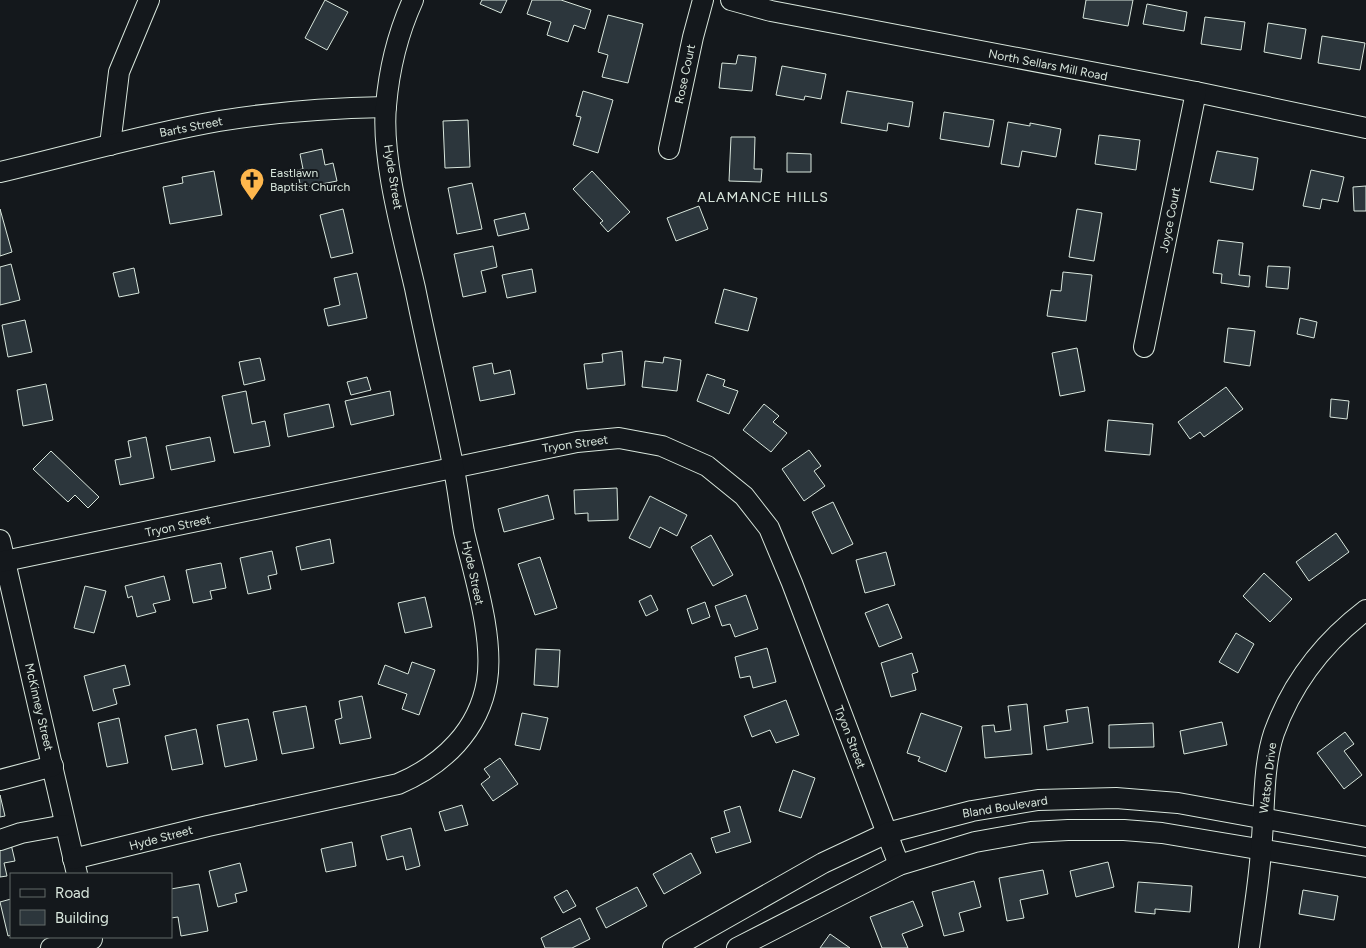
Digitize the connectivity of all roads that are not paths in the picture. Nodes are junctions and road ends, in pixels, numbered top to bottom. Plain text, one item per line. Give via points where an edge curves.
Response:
1 (148, 0) edge
2 (413, 0) edge
3 (703, 0) edge
4 (730, 0) edge
5 (1196, 92) junction
6 (386, 107) junction
7 (1366, 128) edge
8 (110, 145) junction
9 (670, 149) dead end
10 (0, 172) edge
11 (1144, 347) dead end
12 (454, 468) junction
13 (0, 540) edge
14 (2, 561) edge
15 (1366, 610) edge
16 (52, 766) junction
17 (0, 780) edge
18 (1263, 817) junction
19 (65, 825) junction
20 (887, 833) junction
21 (1366, 838) edge
22 (0, 840) edge
23 (1262, 851) junction
24 (899, 865) junction
25 (75, 867) edge
26 (1366, 867) edge
27 (717, 923) junction
28 (93, 941) edge
29 (51, 948) edge
30 (673, 948) edge
31 (733, 948) edge
32 (737, 948) edge
33 (1249, 948) edge

1 - 8 street via 119,72
2 - 6 street, Hyde Street via 399,37
3 - 9 street, Rose Court
4 - 5 street, North Sellars Mill Road via 771,11
5 - 7 street, North Sellars Mill Road
5 - 11 street, Joyce Court
6 - 8 street, Barts Street via 288,112 220,121
6 - 12 street, Hyde Street via 394,187
8 - 10 street, Barts Street
12 - 14 street, Tryon Street
12 - 20 street, Tryon Street via 549,447 619,438 662,446 707,466 744,496 768,528 792,582
12 - 25 street, Hyde Street via 489,647 487,683 480,706 455,747 418,776 398,784 208,826
13 - 14 street, McKinney Street
14 - 16 street, McKinney Street
15 - 18 street, Watson Drive via 1314,659 1297,686 1274,734
16 - 17 street
16 - 19 street, McKinney Street
18 - 20 street, Bland Boulevard via 1178,802 1075,798 1038,800 972,811
18 - 21 street, Bland Boulevard
18 - 23 street, Watson Drive
19 - 22 street
19 - 25 street, McKinney Street
20 - 24 street, Tryon Street
20 - 27 street, Bland Boulevard via 823,863
23 - 24 street via 1162,833 1068,830 1030,832 975,842
23 - 26 street
23 - 33 street, Watson Drive
24 - 32 street
27 - 30 street, Bland Boulevard
27 - 31 street
28 - 29 street

